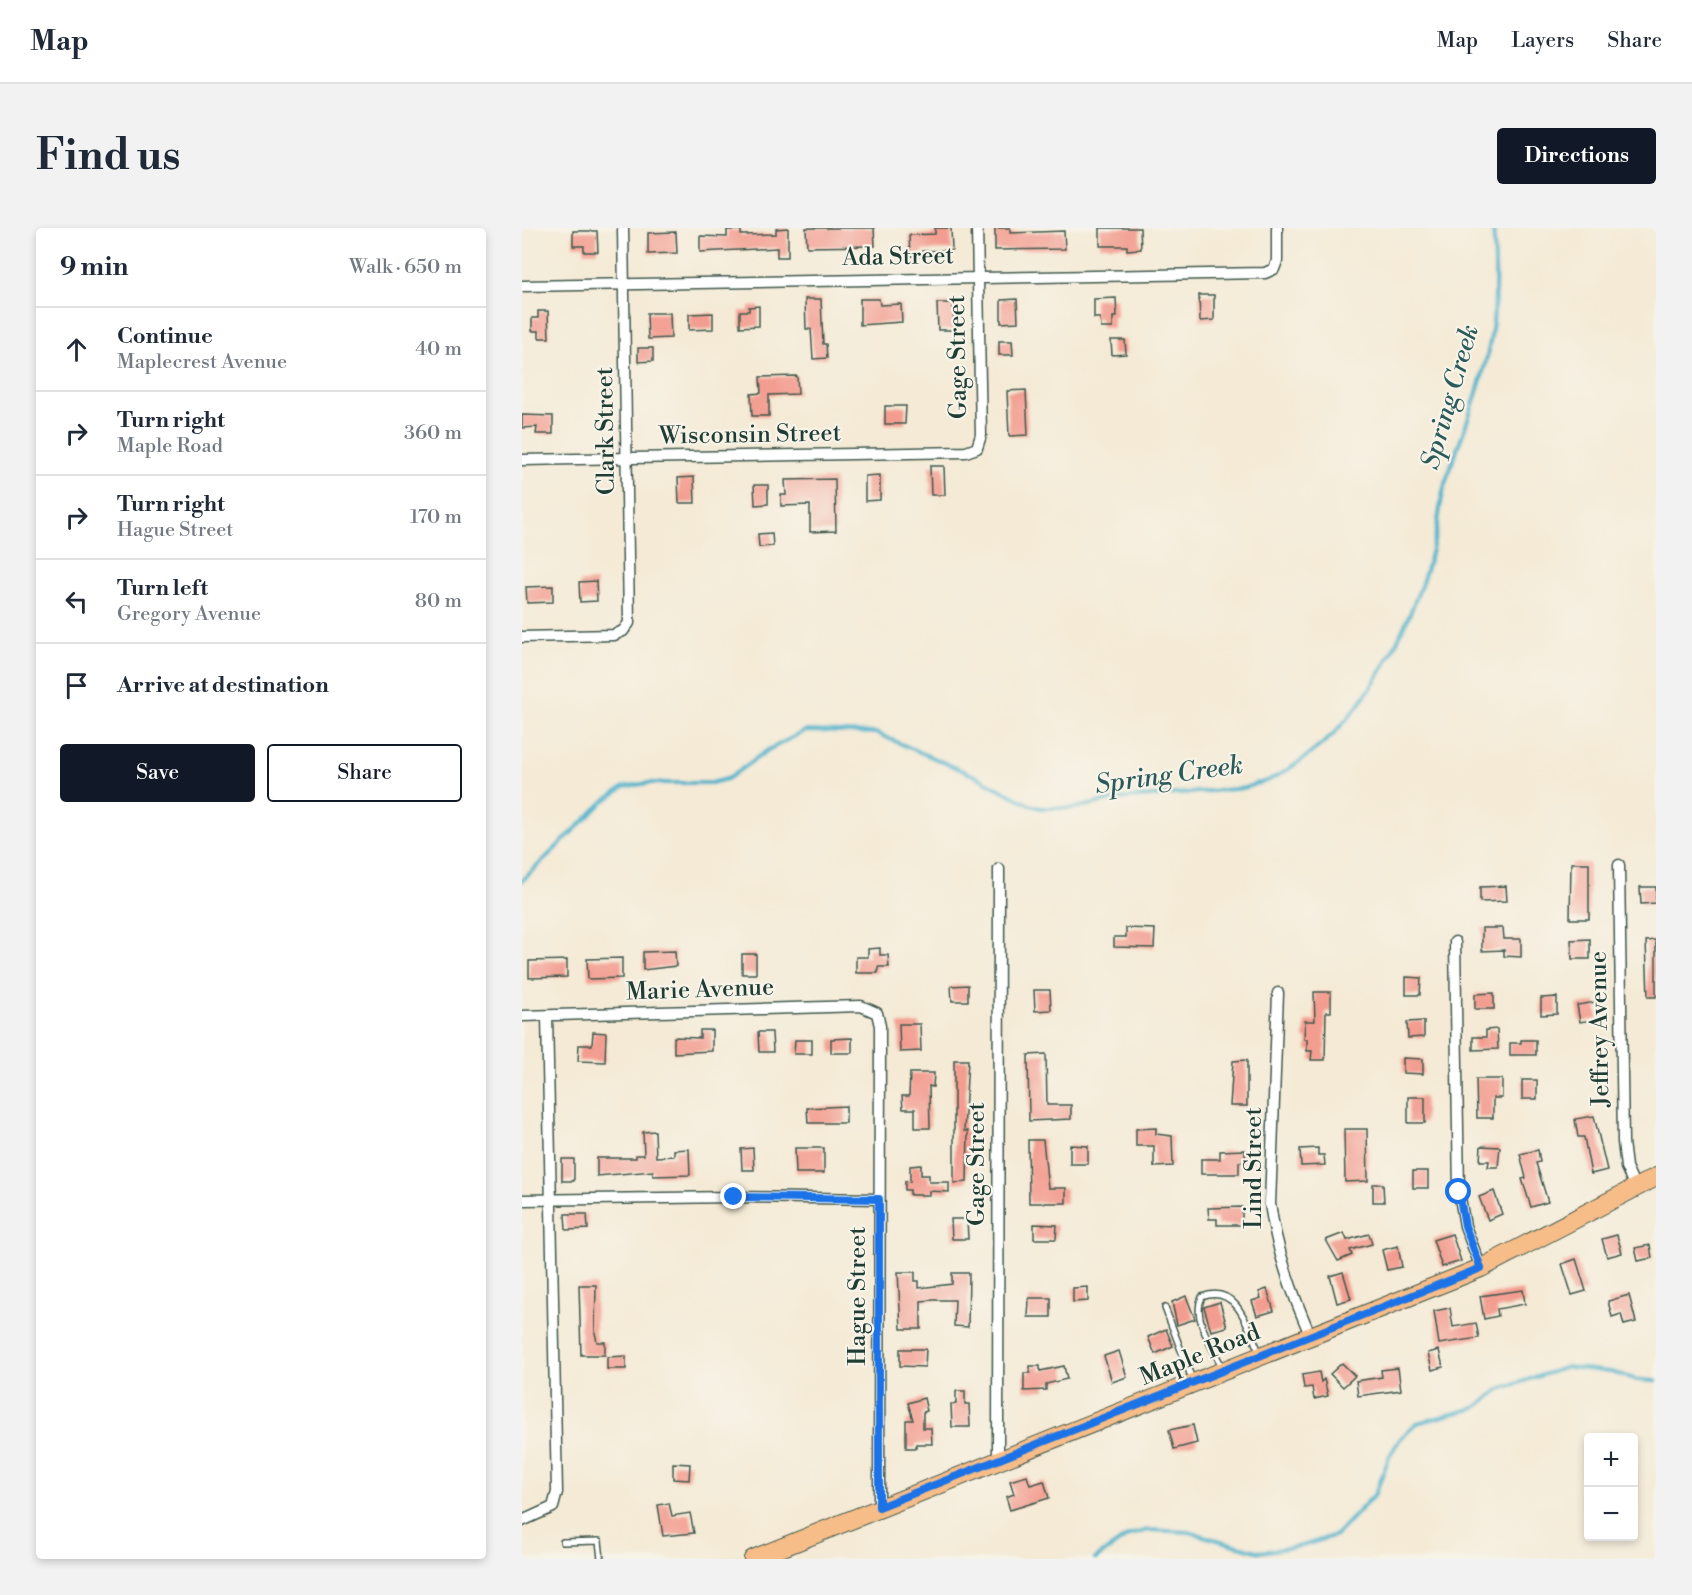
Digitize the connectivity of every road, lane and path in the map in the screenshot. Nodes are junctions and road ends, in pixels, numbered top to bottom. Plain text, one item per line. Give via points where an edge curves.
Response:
1 (623, 228) edge
2 (977, 228) edge
3 (1277, 228) edge
4 (978, 277) junction
5 (624, 285) junction
6 (522, 286) edge
7 (977, 448) joint
8 (628, 458) junction
9 (522, 460) edge
10 (522, 637) edge
11 (1618, 865) dead end
12 (999, 869) dead end
13 (1455, 942) dead end
14 (1278, 993) dead end
15 (877, 1013) joint
16 (522, 1016) edge
17 (547, 1016) junction
18 (1656, 1177) edge
19 (1636, 1189) junction
20 (879, 1199) junction
21 (522, 1200) edge
22 (550, 1200) junction
23 (1481, 1268) junction
24 (1165, 1308) dead end
25 (1311, 1337) junction
26 (1262, 1356) junction
27 (1224, 1371) junction
28 (1193, 1383) junction
29 (998, 1460) junction
30 (879, 1507) junction
31 (522, 1521) edge
32 (563, 1542) dead end
33 (601, 1559) edge
34 (753, 1559) edge

1 - 5 street, Clark Street
2 - 4 street, Gage Street
3 - 4 street, Ada Street via 1277,261 1265,273
4 - 5 street, Ada Street
4 - 7 street, Gage Street via 981,435
5 - 6 street, Ada Street
5 - 8 street, Clark Street
7 - 8 street, Wisconsin Street via 966,452
8 - 9 street, Wisconsin Street
8 - 10 street, Clark Street via 629,623 614,635
11 - 19 street, Jeffrey Avenue via 1623,1142 1626,1167
12 - 29 street, Gage Street
13 - 23 street via 1459,1192 1465,1226
14 - 25 street, Lind Street via 1270,1204 1286,1277
15 - 17 street, Marie Avenue via 861,1006
15 - 20 street, Hague Street
16 - 17 street, Marie Avenue
17 - 22 street
18 - 19 main road, Maple Road
19 - 23 main road, Maple Road
20 - 22 street
20 - 30 street, Hague Street
21 - 22 street
22 - 31 street via 557,1492 553,1508
23 - 25 main road, Maple Road
24 - 28 lane
25 - 26 main road, Maple Road
26 - 27 main road, Maple Road
26 - 27 lane via 1239,1309 1228,1297 1220,1293 1202,1297 1197,1306 1199,1317
27 - 28 main road, Maple Road
28 - 29 main road, Maple Road
29 - 30 main road, Maple Road
30 - 34 main road, Maple Road
32 - 33 lane via 599,1541

